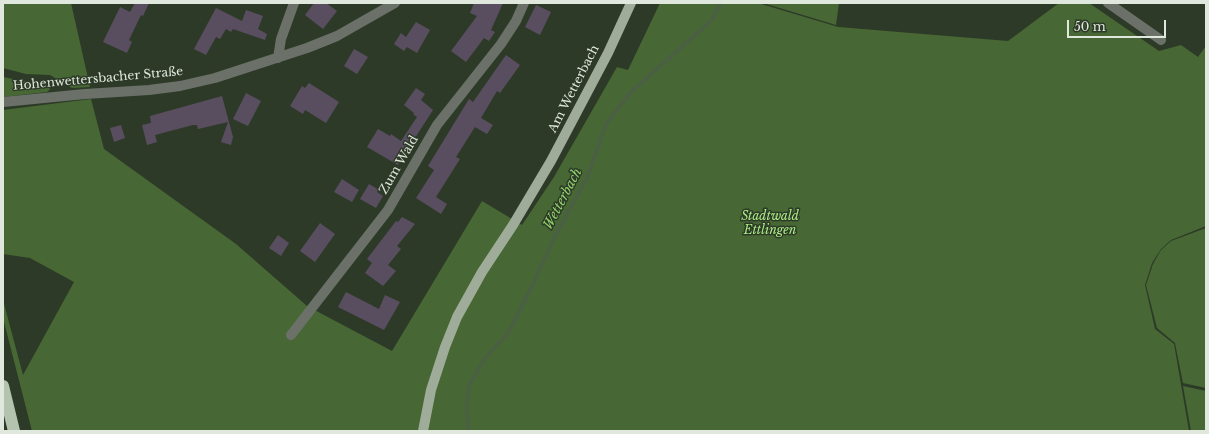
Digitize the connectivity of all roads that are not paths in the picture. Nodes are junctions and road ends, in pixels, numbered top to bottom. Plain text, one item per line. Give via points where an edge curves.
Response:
1 (294, 3) edge
2 (395, 3) edge
3 (524, 3) edge
4 (630, 3) edge
5 (1108, 3) edge
6 (1161, 40) dead end
7 (278, 58) junction
8 (3, 102) edge
9 (291, 336) dead end
10 (3, 386) edge
11 (14, 431) edge
12 (423, 431) edge

1 - 7 street via 281,39
2 - 7 street, Hohenwettersbacher Straße via 337,36
3 - 9 street, Zum Wald via 501,44 437,125 388,210
4 - 12 main road, Am Wetterbach via 608,53 551,161 457,317 431,390
5 - 6 street
7 - 8 street, Hohenwettersbacher Straße via 180,86
10 - 11 highway

